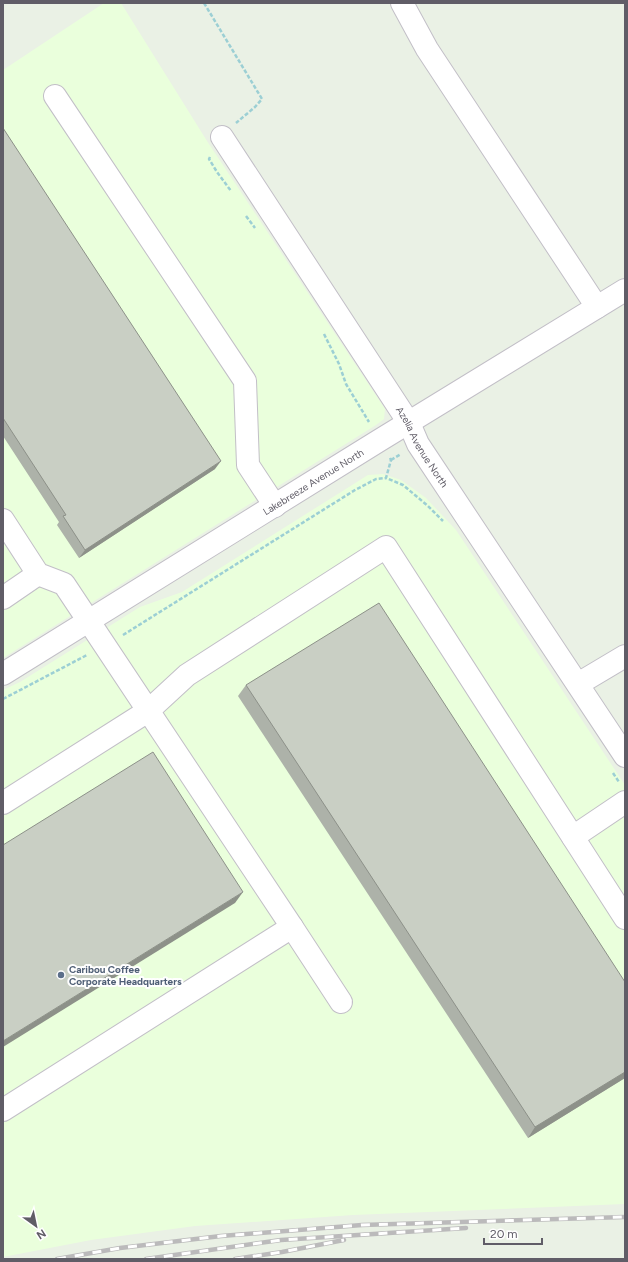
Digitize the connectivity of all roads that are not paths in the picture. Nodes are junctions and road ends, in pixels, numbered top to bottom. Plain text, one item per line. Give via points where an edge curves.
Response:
1 (402, 3) edge
2 (55, 96) dead end
3 (222, 137) dead end
4 (625, 290) edge
5 (597, 307) junction
6 (409, 423) junction
7 (275, 506) junction
8 (3, 520) edge
9 (38, 574) junction
10 (3, 598) edge
11 (88, 622) junction
12 (625, 656) edge
13 (3, 674) edge
14 (578, 684) junction
15 (148, 711) junction
16 (625, 756) edge
17 (625, 802) edge
18 (3, 803) edge
19 (573, 837) junction
20 (625, 918) edge
21 (292, 927) junction
22 (341, 1002) dead end
23 (3, 1110) edge

1 - 5 street via 427,49
2 - 7 street via 245,381 248,465
3 - 6 street, Azelia Avenue North
4 - 5 street, Lakebreeze Avenue North
5 - 6 street, Lakebreeze Avenue North
6 - 7 street, Lakebreeze Avenue North
6 - 14 street, Azelia Avenue North via 418,444
7 - 11 street, Lakebreeze Avenue North
8 - 9 street
9 - 10 street
9 - 11 street via 64,584
11 - 13 street, Lakebreeze Avenue North
11 - 15 street
12 - 14 street
14 - 16 street, Azelia Avenue North
15 - 18 street
15 - 19 street via 187,675 386,547
15 - 21 street
17 - 19 street
19 - 20 street
21 - 22 street
21 - 23 street

